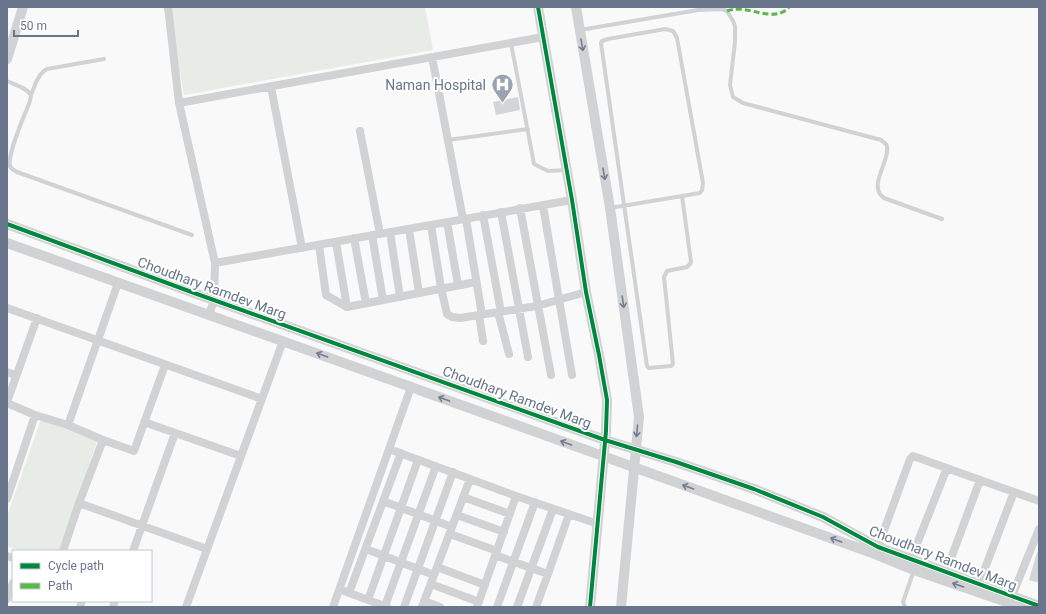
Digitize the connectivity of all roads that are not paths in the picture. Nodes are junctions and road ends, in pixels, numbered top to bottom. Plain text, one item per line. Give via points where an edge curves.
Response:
1 (23, 7) edge
2 (168, 7) edge
3 (538, 7) edge
4 (576, 7) edge
5 (580, 30) junction
6 (543, 37) junction
7 (511, 43) junction
8 (432, 56) junction
9 (7, 59) edge
10 (104, 59) dead end
11 (7, 81) edge
12 (271, 87) junction
13 (31, 94) junction
14 (179, 103) junction
15 (528, 129) junction
16 (360, 131) dead end
17 (448, 140) junction
18 (567, 170) junction
19 (682, 196) junction
20 (572, 200) junction
21 (543, 206) junction
22 (625, 206) junction
23 (520, 208) junction
24 (610, 208) junction
25 (500, 212) junction
26 (483, 215) junction
27 (465, 219) junction
28 (942, 219) dead end
29 (447, 222) junction
30 (7, 224) edge
31 (431, 225) junction
32 (409, 229) junction
33 (390, 232) junction
34 (376, 234) junction
35 (192, 235) dead end
36 (354, 238) junction
37 (336, 242) junction
38 (7, 243) edge
39 (319, 245) junction
40 (302, 248) junction
41 (215, 263) junction
42 (476, 282) junction
43 (118, 283) junction
44 (458, 286) junction
45 (441, 288) junction
46 (586, 292) junction
47 (419, 293) junction
48 (400, 297) junction
49 (214, 300) junction
50 (383, 300) junction
51 (559, 300) junction
52 (366, 303) junction
53 (537, 306) junction
54 (347, 307) junction
55 (7, 308) edge
56 (519, 309) junction
57 (500, 312) junction
58 (209, 315) junction
59 (480, 315) junction
60 (37, 318) junction
61 (98, 340) junction
62 (483, 340) dead end
63 (283, 341) junction
64 (509, 354) dead end
65 (528, 358) dead end
66 (165, 364) junction
67 (7, 372) edge
68 (15, 375) junction
69 (550, 375) dead end
70 (572, 375) dead end
71 (412, 387) junction
72 (262, 399) junction
73 (7, 402) edge
74 (36, 415) junction
75 (144, 422) junction
76 (68, 426) junction
77 (175, 433) junction
78 (103, 440) junction
79 (605, 440) junction
80 (389, 449) junction
81 (636, 450) junction
82 (401, 454) junction
83 (241, 456) junction
84 (604, 457) junction
85 (418, 460) junction
86 (436, 466) junction
87 (634, 467) junction
88 (946, 468) junction
89 (453, 472) junction
90 (11, 478) edge
91 (470, 479) junction
92 (980, 480) junction
93 (1014, 492) junction
94 (516, 496) junction
95 (463, 497) junction
96 (7, 499) edge
97 (384, 501) junction
98 (1039, 501) edge
99 (535, 502) junction
100 (79, 503) junction
101 (401, 508) junction
102 (552, 509) junction
103 (510, 514) junction
104 (569, 514) junction
105 (418, 515) junction
106 (457, 515) junction
107 (435, 521) junction
108 (598, 524) junction
109 (142, 526) junction
110 (1039, 529) edge
111 (451, 530) junction
112 (504, 532) junction
113 (878, 547) junction
114 (207, 549) junction
115 (366, 549) junction
116 (64, 550) edge
117 (133, 550) edge
118 (496, 553) junction
119 (384, 556) junction
120 (911, 559) junction
121 (514, 562) junction
122 (401, 563) junction
123 (531, 568) junction
124 (418, 569) junction
125 (914, 570) junction
126 (436, 571) junction
127 (946, 572) junction
128 (548, 574) junction
129 (431, 584) junction
130 (979, 584) junction
131 (485, 585) junction
132 (12, 586) edge
133 (339, 589) junction
134 (349, 593) junction
135 (1012, 596) junction
136 (7, 599) edge
137 (368, 600) junction
138 (423, 604) edge
139 (478, 604) edge
140 (1039, 606) edge
141 (186, 607) edge
142 (333, 607) edge
143 (386, 607) edge
144 (404, 607) edge
145 (440, 607) edge
146 (497, 607) edge
147 (517, 607) edge
148 (536, 607) edge
149 (590, 607) edge
150 (621, 607) edge
151 (905, 607) edge
152 (1021, 607) edge

1 - 9 street
2 - 14 street
3 - 6 street
4 - 5 street
5 -> 24 street
5 - 28 lane via 698,10 721,8 727,11 736,32 730,85 734,97 743,103 881,140 888,147 878,184 879,195
6 - 7 street
6 - 18 street
7 - 8 street
7 - 15 lane
8 - 12 street
8 - 17 street
10 - 13 lane via 47,69 39,76
11 - 13 lane
12 - 14 street
12 - 40 street
13 - 35 lane via 11,152 11,169
14 - 41 street
15 - 17 lane
15 - 18 lane via 534,164 548,171
16 - 34 street
17 - 27 street
18 - 20 street
19 - 22 lane
19 - 22 lane via 691,262 689,266 667,271 664,275 673,363 671,366 647,366
19 - 22 lane via 700,193 703,183 677,38 673,31 665,29 602,40 601,43
20 - 21 street
20 - 46 street
21 - 23 street
21 - 51 street
22 - 24 lane
23 - 25 street
23 - 53 street
24 -> 81 street via 639,417
25 - 26 street
25 - 56 street
26 - 27 street
26 - 57 street
27 - 29 street
27 - 42 street
29 - 31 street
29 - 44 street
30 - 49 street, Choudhary Ramdev Marg
31 - 32 street
31 - 45 street
32 - 33 street
32 - 47 street
33 - 34 street
33 - 48 street
34 - 36 street
34 - 50 street
36 - 37 street
36 - 52 street
37 - 39 street
37 - 54 street
38 - 43 street
39 - 40 street
39 - 54 street via 326,295
40 - 41 street
41 - 49 street
42 - 44 street
42 - 59 street
43 - 58 street
43 - 61 street
44 - 45 street
45 - 47 street
45 - 59 street via 447,314 460,318
46 - 51 street
46 - 79 street via 607,400
47 - 48 street
48 - 50 street
49 - 58 street
49 - 79 street, Choudhary Ramdev Marg
50 - 52 street
51 - 53 street
51 - 70 street
52 - 54 street
53 - 56 street
53 - 69 street
55 - 60 street
56 - 57 street
56 - 65 street
57 - 59 street
57 - 64 street
58 - 63 street
59 - 62 street
60 - 61 street
60 - 68 street
61 - 66 street
61 - 76 street
71 -> 63 street
63 - 72 street
66 - 72 street
66 - 75 street
67 - 68 street
68 - 73 street
71 - 80 street
84 -> 71 street
72 - 83 street
73 - 74 street
74 - 76 street
74 - 90 street
75 - 77 street
75 - 78 street via 134,451
76 - 78 street
77 - 83 street
77 - 109 street
78 - 100 street
79 - 81 street, Choudhary Ramdev Marg
79 - 84 street
80 - 82 street
80 - 133 street
81 - 87 street
81 - 113 street, Choudhary Ramdev Marg via 754,489 816,514
82 - 85 street
82 - 97 street
83 - 114 street
84 - 87 street
84 - 108 street
85 - 86 street
85 - 101 street
86 - 89 street
86 - 105 street
125 -> 87 street
87 - 150 street
88 - 92 street
88 - 113 street via 914,456 910,459
88 - 120 street
89 - 91 street
89 - 107 street
90 - 96 street
91 - 94 street
91 - 95 street
92 - 93 street
92 - 127 street
93 - 98 street
93 - 130 street
94 - 99 street
94 - 103 street
95 - 103 street
95 - 106 street
97 - 101 street
97 - 115 street
99 - 102 street
99 - 121 street
100 - 109 street
100 - 116 street
101 - 105 street
101 - 119 street
102 - 104 street
102 - 123 street
103 - 112 street
104 - 108 street
104 - 128 street
105 - 107 street
105 - 122 street
106 - 111 street
106 - 112 street
107 - 111 street
107 - 124 street
108 - 149 street
109 - 114 street
109 - 117 street
110 - 135 street
111 - 118 street
111 - 126 street
112 - 118 street
113 - 120 street, Choudhary Ramdev Marg
114 - 141 street
115 - 119 street
115 - 134 street
118 - 121 street
118 - 131 street
119 - 122 street
119 - 137 street
120 - 127 street, Choudhary Ramdev Marg
121 - 123 street
121 - 146 street
122 - 124 street
122 - 143 street
123 - 128 street
123 - 147 street
124 - 126 street
124 - 144 street
125 - 151 lane via 903,602
152 -> 125 street
126 - 129 street
126 - 131 street
127 - 130 street, Choudhary Ramdev Marg
128 - 148 street
129 - 138 street
129 - 139 street
130 - 135 street, Choudhary Ramdev Marg
131 - 139 street
132 - 136 street
133 - 134 street
133 - 142 street
134 - 137 street
135 - 140 street, Choudhary Ramdev Marg
137 - 143 street
138 - 145 street

